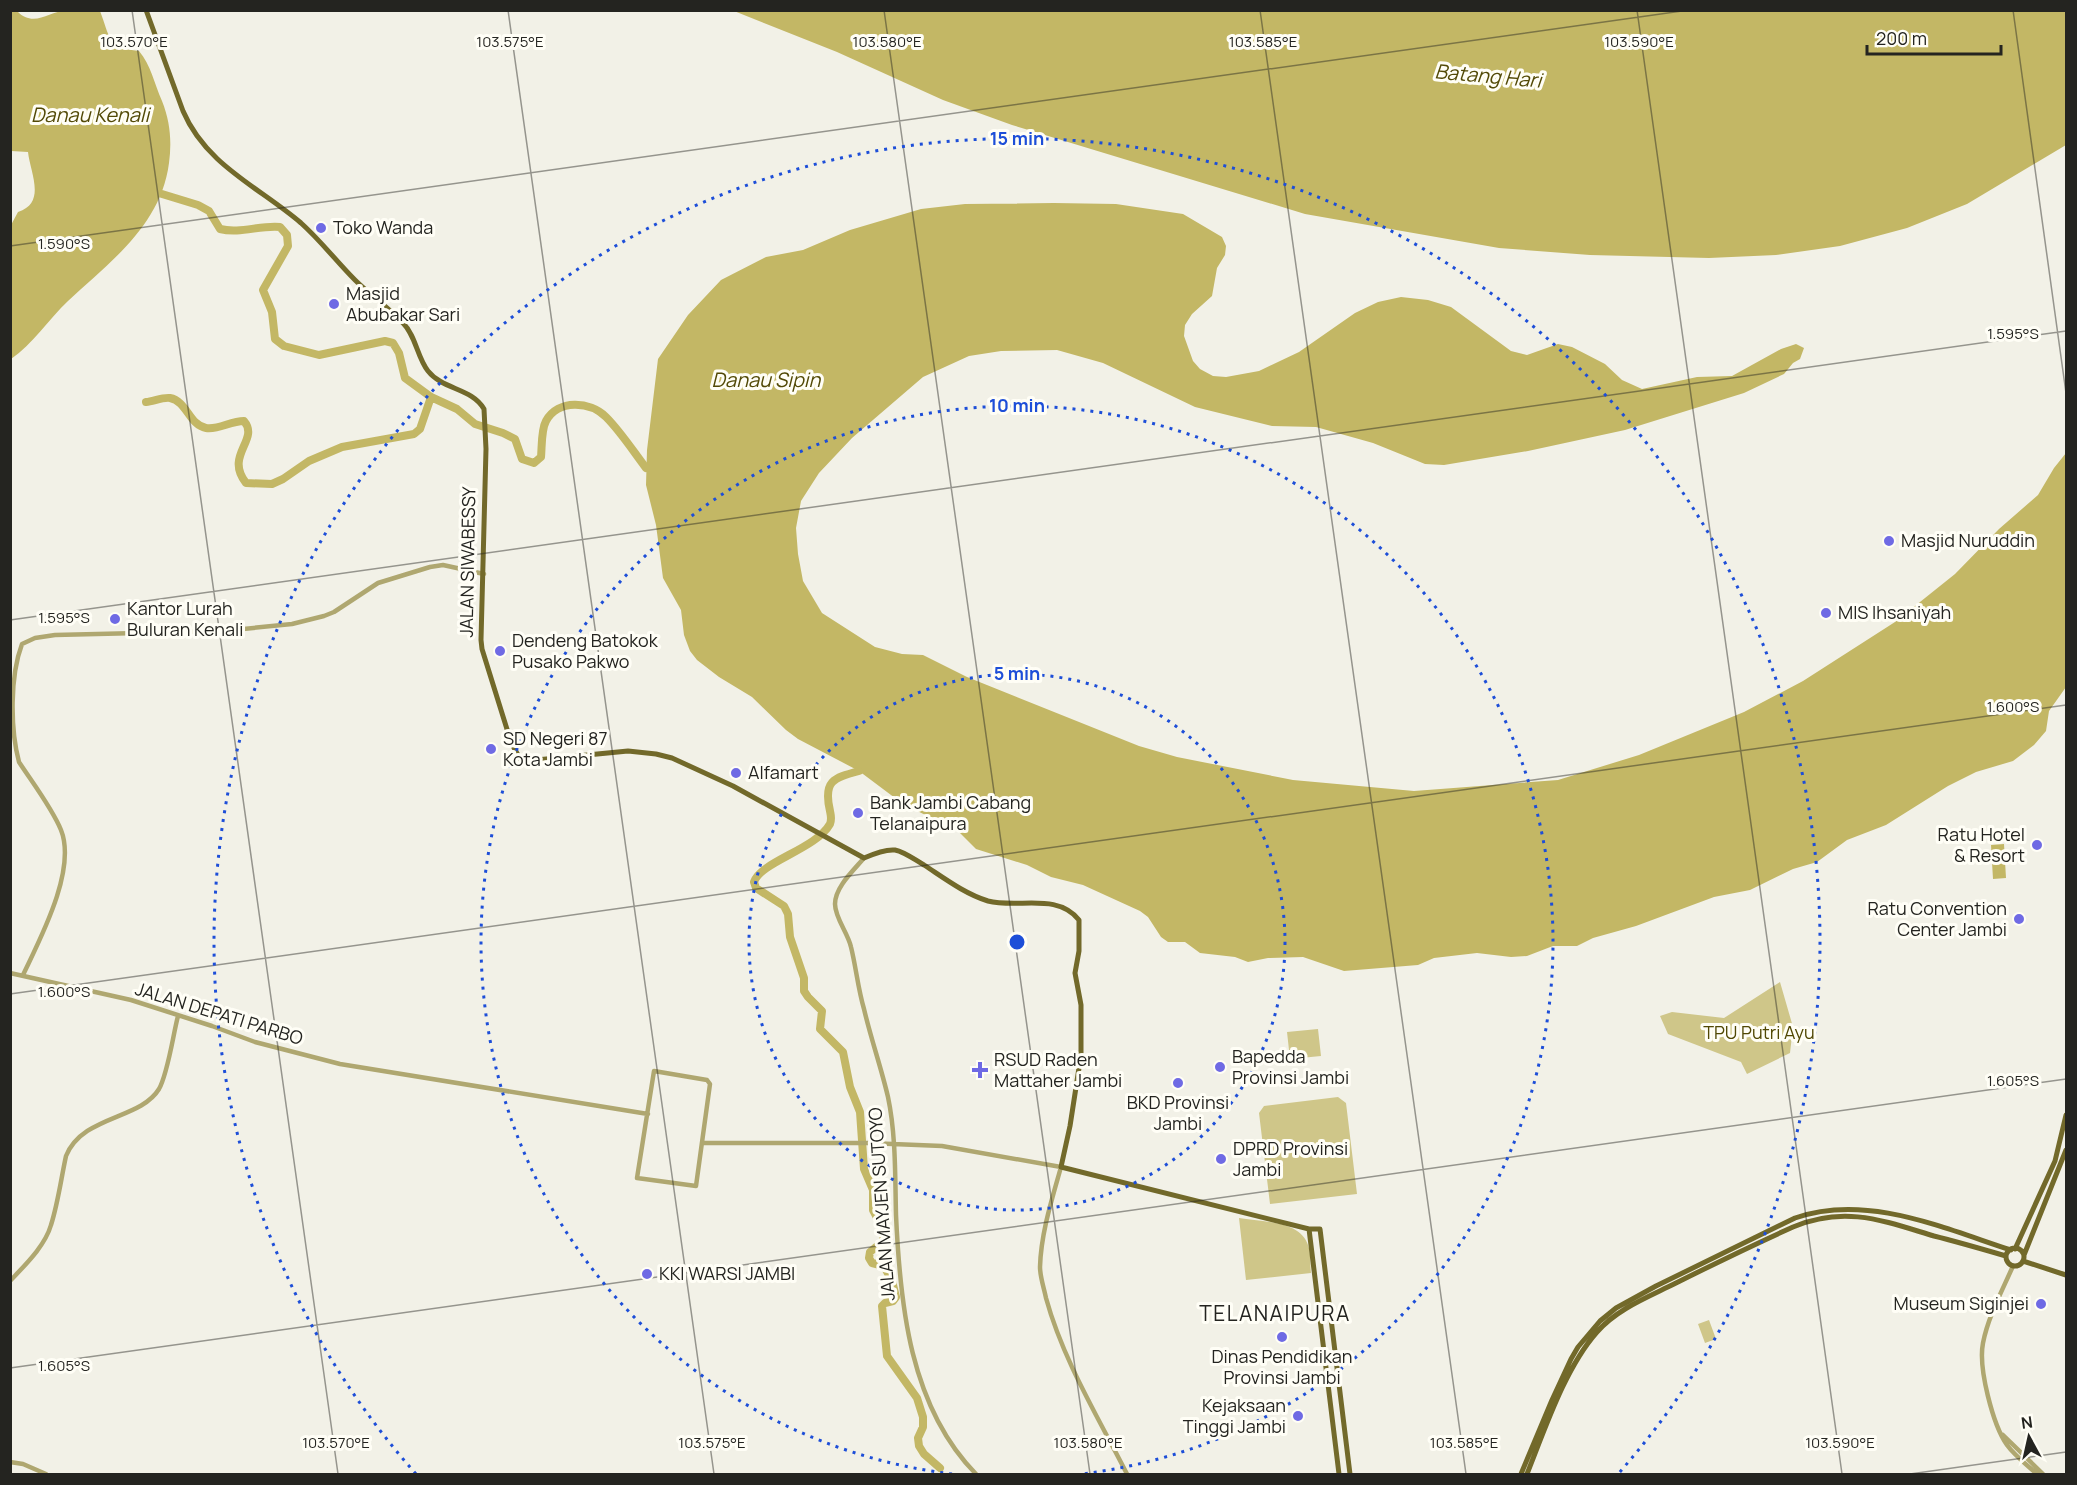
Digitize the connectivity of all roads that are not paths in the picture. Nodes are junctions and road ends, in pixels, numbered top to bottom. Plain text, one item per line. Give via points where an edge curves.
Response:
1 (146, 10) edge
2 (484, 574) junction
3 (864, 858) junction
4 (10, 973) edge
5 (23, 975) junction
6 (178, 1016) junction
7 (648, 1114) junction
8 (2067, 1115) edge
9 (702, 1143) junction
10 (894, 1144) junction
11 (2067, 1150) edge
12 (2055, 1161) junction
13 (2061, 1165) junction
14 (1061, 1167) junction
15 (1309, 1229) junction
16 (1749, 1240) junction
17 (1738, 1245) junction
18 (1752, 1246) junction
19 (2013, 1249) junction
20 (1741, 1251) junction
21 (2006, 1256) junction
22 (2023, 1258) junction
23 (2013, 1266) junction
24 (2067, 1275) edge
25 (10, 1281) edge
26 (2003, 1435) junction
27 (10, 1462) edge
28 (46, 1474) edge
29 (976, 1474) edge
30 (1127, 1474) edge
31 (1339, 1474) edge
32 (1350, 1474) edge
33 (1521, 1474) edge
34 (1527, 1474) edge
35 (2037, 1474) edge
36 (2043, 1474) edge

1 - 2 main road, JALAN SIWABESSY via 183,111 200,141 217,160 309,231 362,287 405,324 434,377 478,400 486,415
2 - 3 main road, JALAN SIWABESSY via 482,649 520,759 617,752 672,758
2 - 5 street via 443,565 430,567 378,583 334,612 292,624 222,631 49,635 22,644 16,659 13,693 17,752 60,828 64,852 61,883 52,911
3 - 10 street, JALAN MAYJEN SUTOYO via 841,888 836,904 852,949 888,1100
3 - 14 main road via 896,850 987,900 1015,905 1056,904 1069,908 1079,920 1075,974 1081,1005 1080,1055
4 - 5 street, JALAN DEPATI PARBO
5 - 6 street, JALAN DEPATI PARBO via 131,1000
6 - 7 street, JALAN DEPATI PARBO via 312,1057
6 - 25 street via 158,1090 140,1105 80,1136 70,1147 51,1226 30,1260
7 - 9 street via 654,1071 707,1080 710,1089
7 - 9 street via 637,1178 696,1186
8 - 12 main road
9 - 10 street
10 - 14 street via 942,1146
10 - 29 street, JALAN MAYJEN SUTOYO via 900,1276 907,1329 938,1424 960,1458
11 - 13 main road
12 - 13 main road
12 - 19 main road
13 - 22 main road
14 - 15 main road
14 - 30 street via 1045,1229 1041,1280 1066,1352
15 - 31 main road
15 - 32 main road via 1320,1229
16 - 17 main road
16 - 18 main road
16 - 19 main road via 1803,1215 1844,1208 1905,1218
17 - 20 main road
17 - 33 main road via 1616,1308 1600,1321 1571,1359
18 - 20 main road
18 - 21 main road via 1805,1221 1835,1215 1891,1222
19 - 21 main road
19 - 22 main road via 2020,1250
20 - 34 main road via 1619,1313 1597,1332 1573,1369
21 - 23 main road
22 - 23 main road via 2020,1265
22 - 24 main road
23 - 26 street via 1981,1354 1984,1382
26 - 35 street via 2008,1447
26 - 36 street
27 - 28 street

